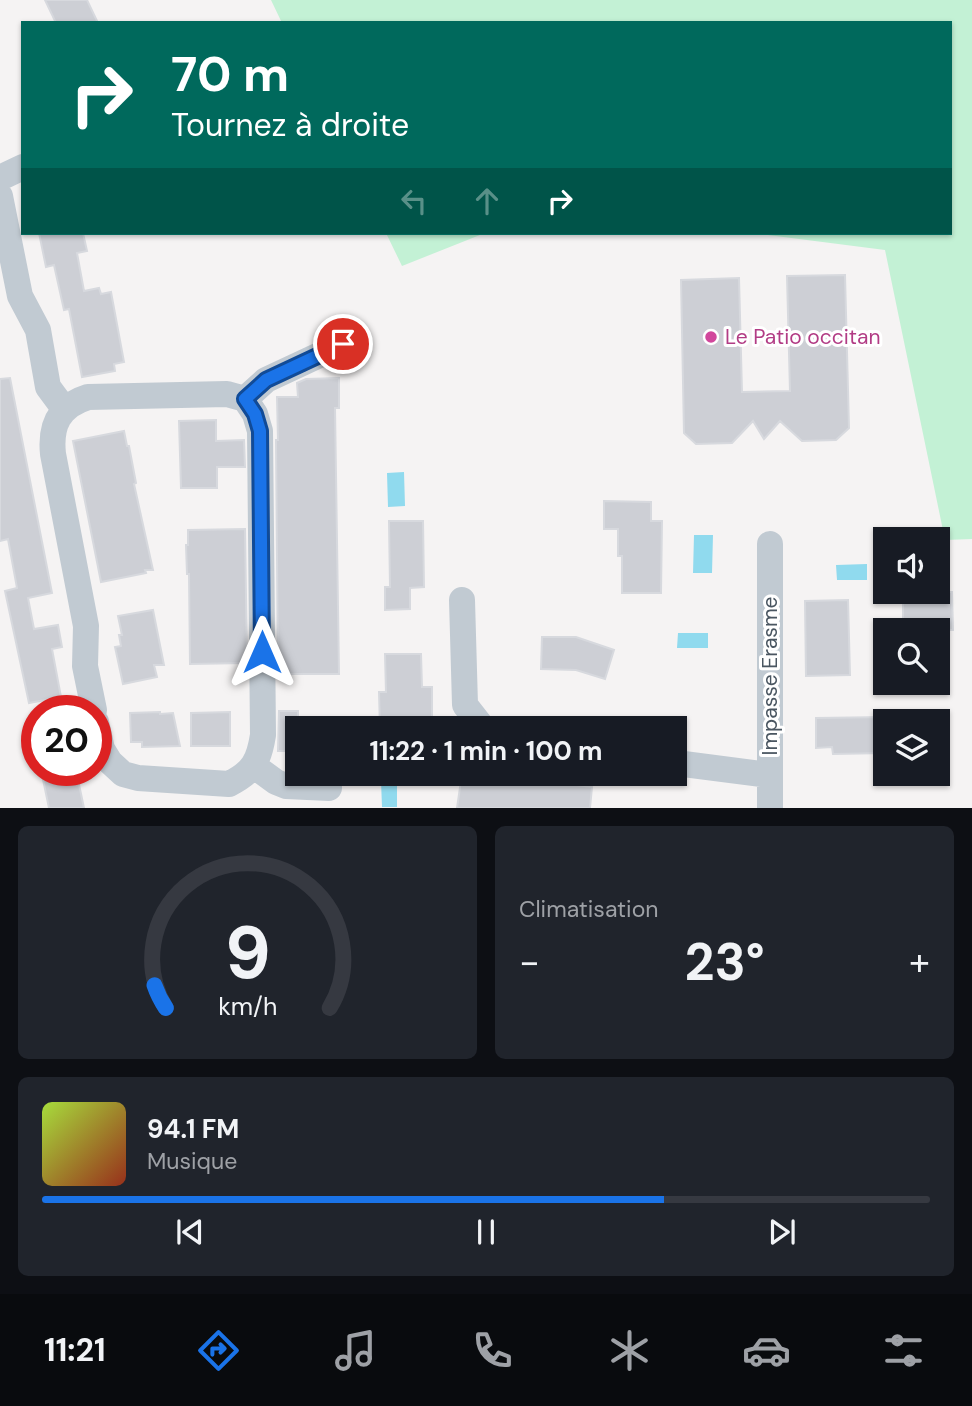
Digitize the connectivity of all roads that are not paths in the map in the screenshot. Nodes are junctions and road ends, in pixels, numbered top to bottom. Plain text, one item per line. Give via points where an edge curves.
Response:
1 (21, 168) edge
2 (0, 178) edge
3 (0, 196) edge
4 (343, 344) dead end
5 (245, 399) junction
6 (65, 410) junction
7 (771, 544) dead end
8 (462, 600) dead end
9 (91, 695) edge
10 (474, 716) edge
11 (112, 764) edge
12 (687, 764) edge
13 (254, 766) junction
14 (769, 775) junction
15 (329, 788) dead end
16 (227, 796) edge
17 (770, 807) edge

1 - 2 street
3 - 6 street via 20,296 38,330 48,387
4 - 5 street via 266,380
5 - 6 street via 227,394 88,397
5 - 13 street via 260,431 263,735
6 - 9 street via 51,439 86,626 85,666
7 - 14 street, Impasse Erasme
8 - 10 street via 466,705
11 - 16 street via 123,774
12 - 14 street
13 - 15 street via 286,786
13 - 16 street
14 - 17 street, Impasse Erasme

